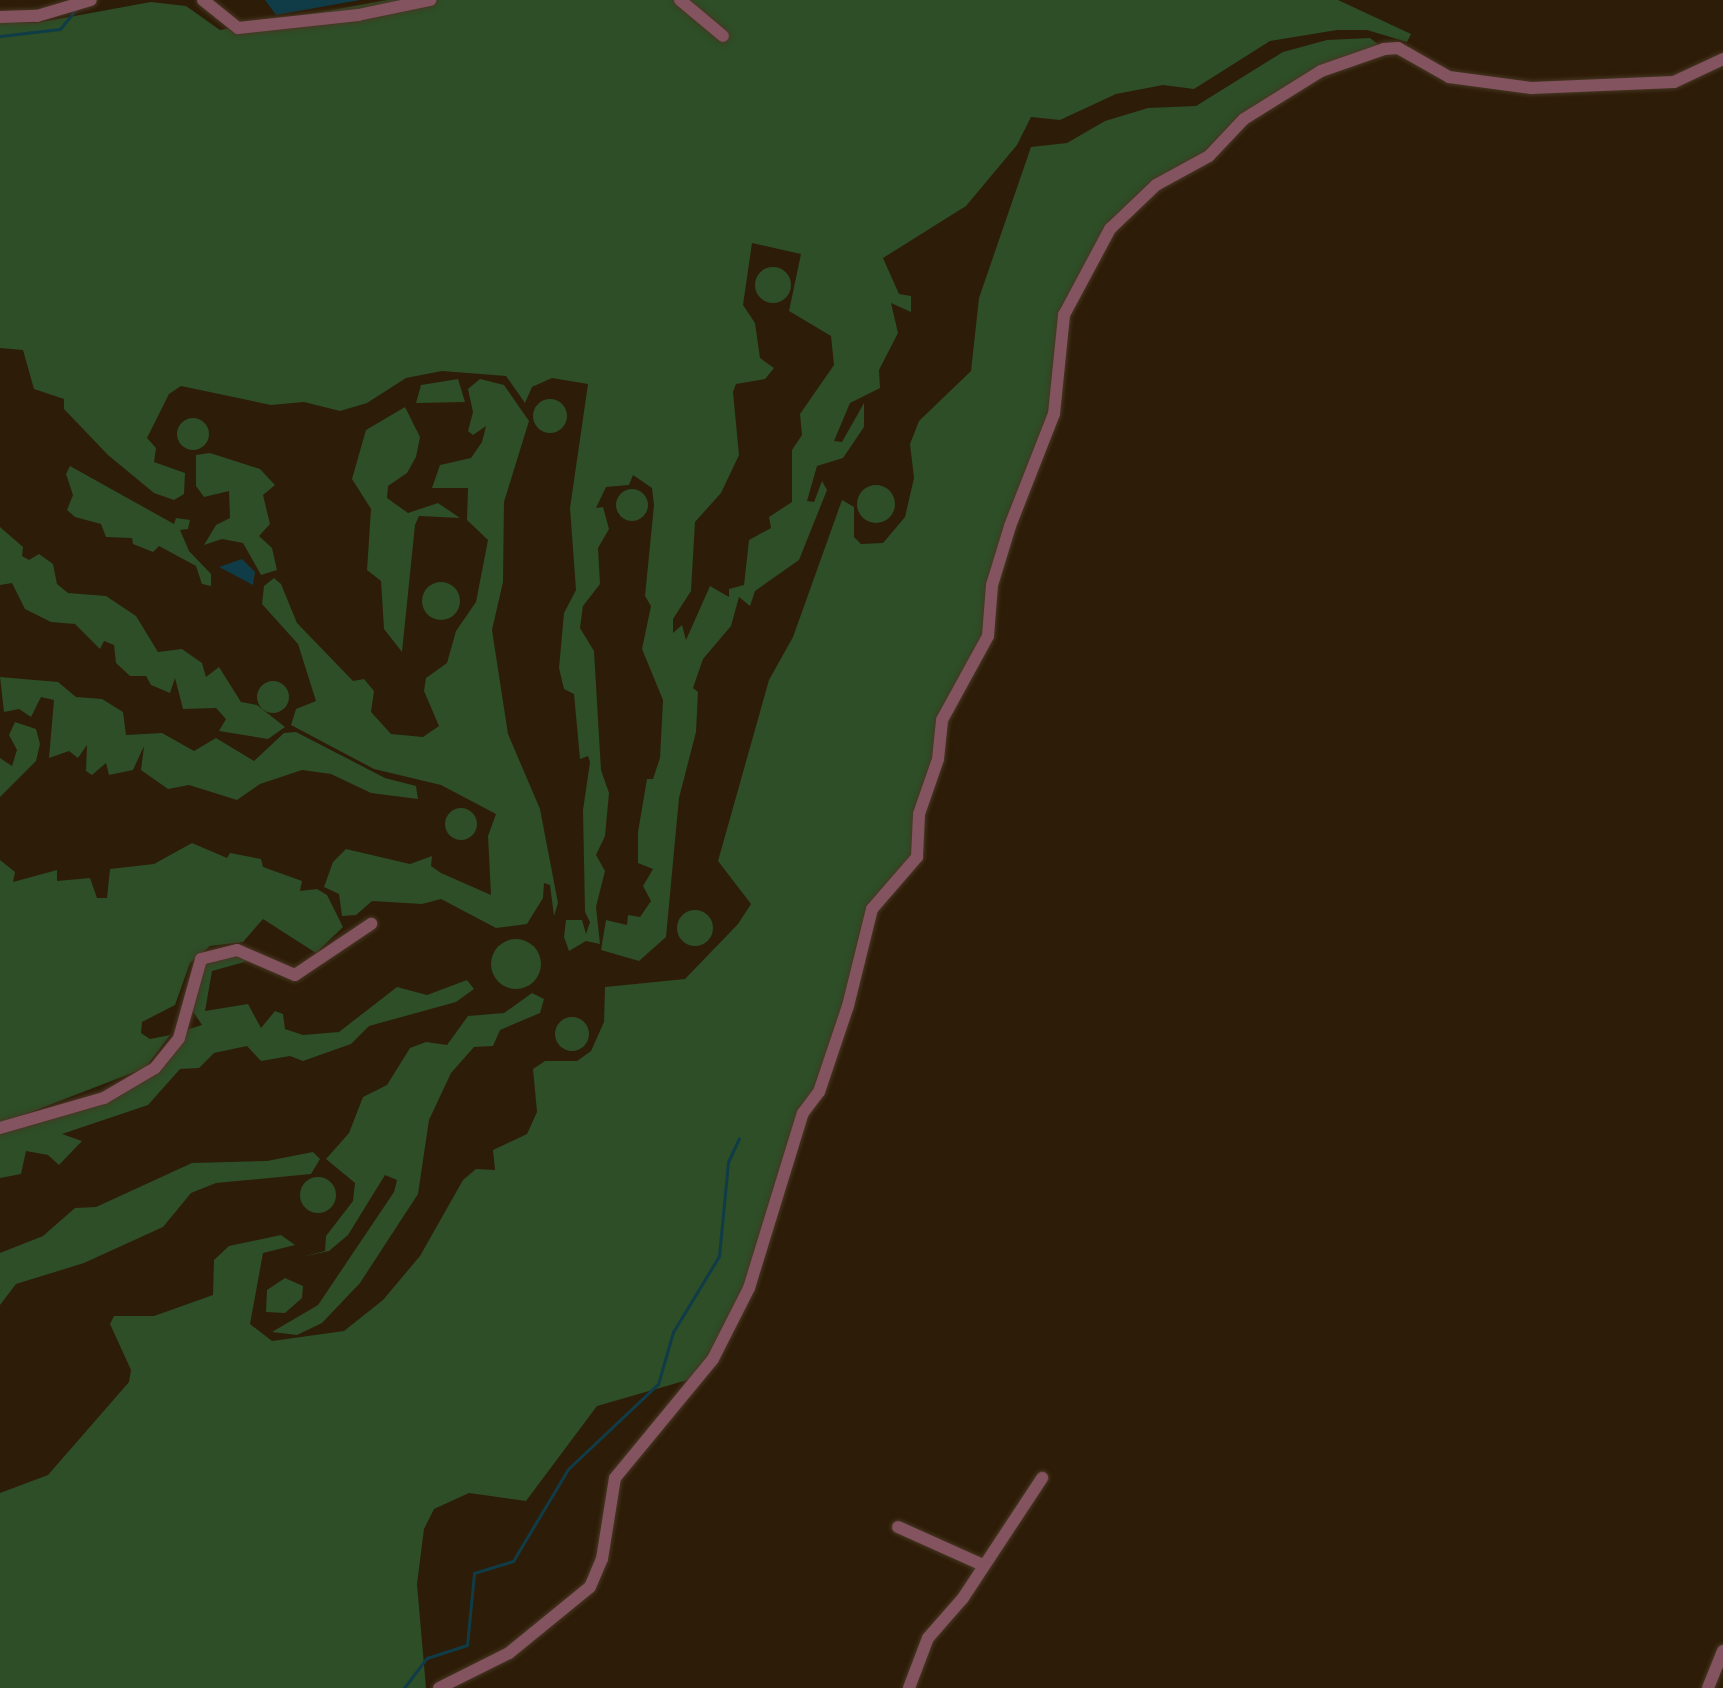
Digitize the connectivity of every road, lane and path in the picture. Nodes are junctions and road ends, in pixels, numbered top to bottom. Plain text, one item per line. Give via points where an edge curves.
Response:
1 (61, 0) edge
2 (91, 0) edge
3 (203, 0) edge
4 (430, 0) edge
5 (680, 0) edge
6 (50, 12) junction
7 (0, 17) edge
8 (723, 36) dead end
9 (1723, 59) edge
10 (371, 924) dead end
11 (0, 1128) edge
12 (1042, 1478) dead end
13 (898, 1527) dead end
14 (983, 1565) junction
15 (1723, 1651) edge
16 (439, 1688) edge
17 (909, 1688) edge
18 (1708, 1688) edge

1 - 6 street
2 - 6 street
3 - 4 street via 238,28 358,15
5 - 8 street
6 - 7 street
9 - 16 street via 1674,82 1531,88 1449,77 1398,48 1384,49 1321,71 1244,119 1209,156 1156,185 1110,229 1064,315 1054,414 992,585 988,636 942,720 938,759 919,814 917,857 872,909 848,1006 819,1092 803,1113 753,1279 713,1359 615,1478 602,1559 590,1587 509,1653
10 - 11 street via 295,975 237,950 201,959 179,1038 155,1068 104,1098
12 - 14 street
13 - 14 street
14 - 17 street via 928,1638
15 - 18 street

